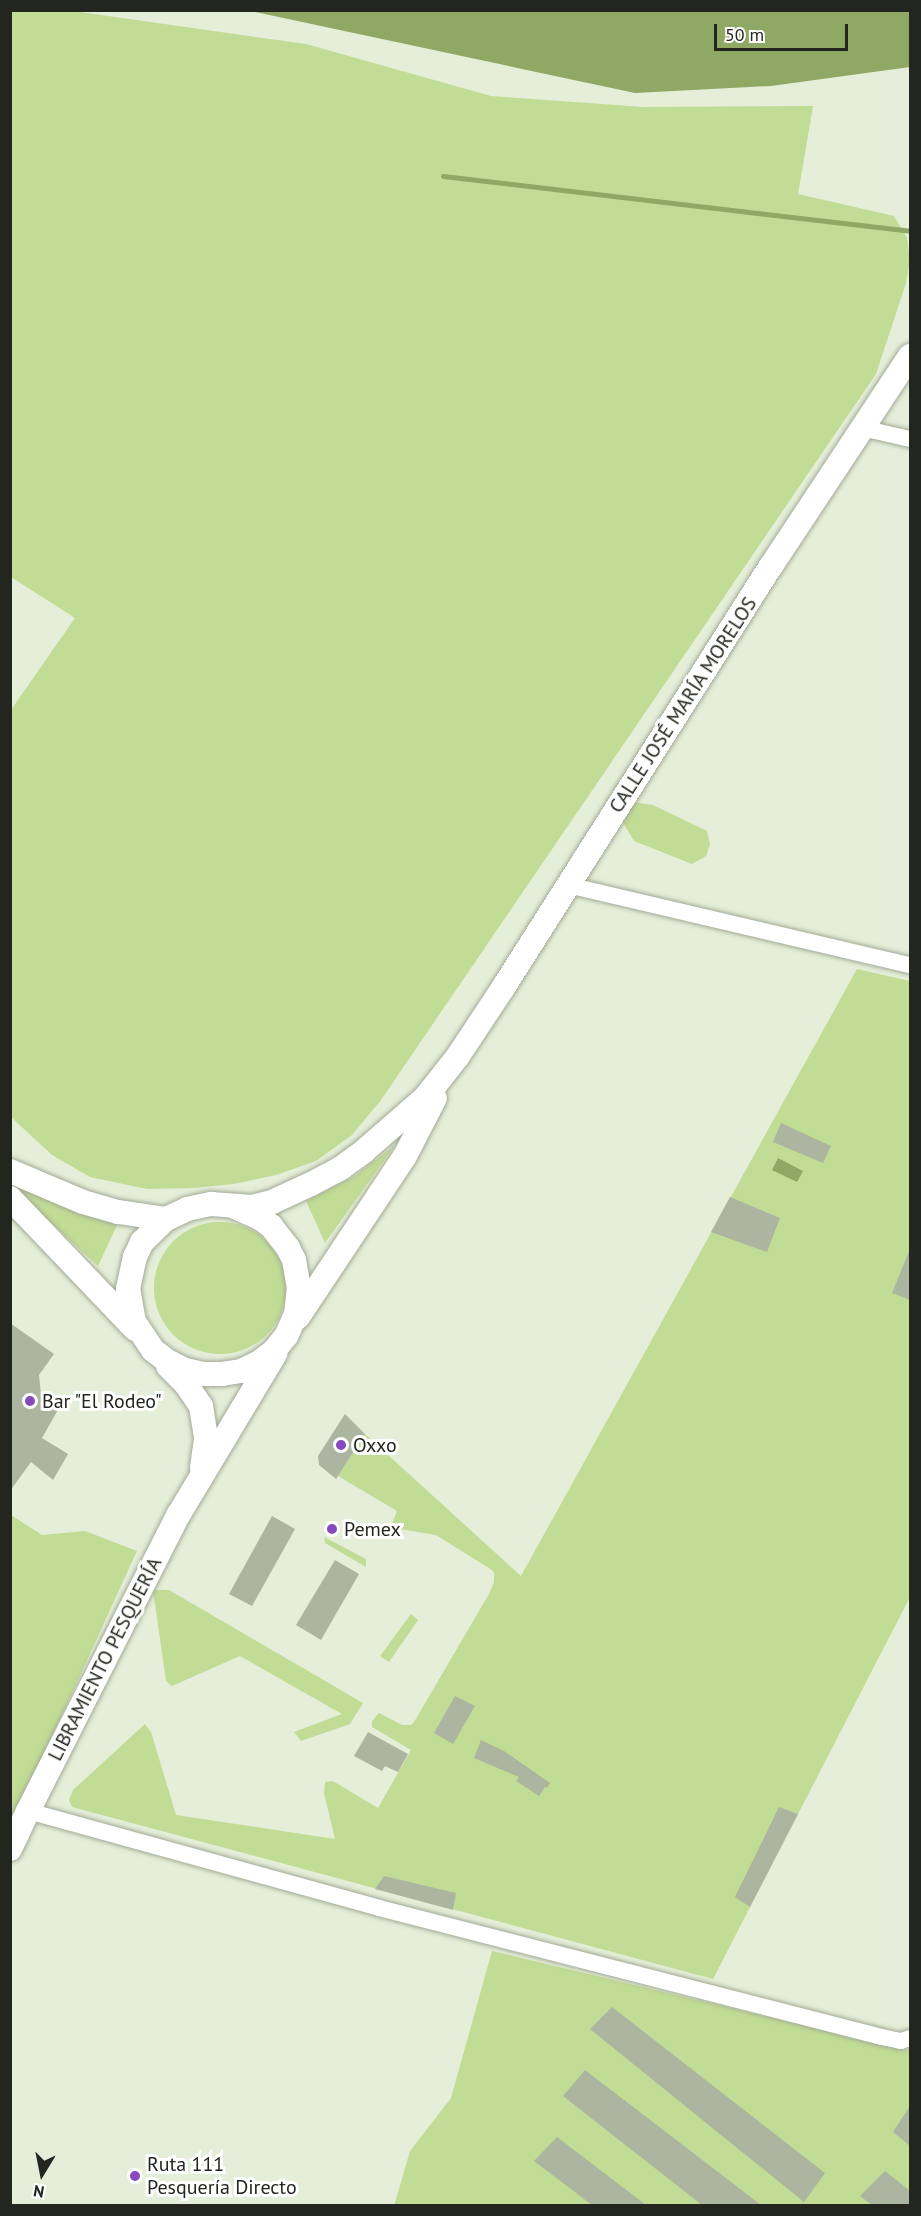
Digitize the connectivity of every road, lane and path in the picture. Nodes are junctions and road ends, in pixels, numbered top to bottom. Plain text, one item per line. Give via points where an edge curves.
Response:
1 (910, 356) edge
2 (861, 428) junction
3 (910, 439) edge
4 (568, 885) junction
5 (910, 965) edge
6 (458, 1056) junction
7 (10, 1171) edge
8 (10, 1198) edge
9 (235, 1207) junction
10 (166, 1219) junction
11 (288, 1332) junction
12 (147, 1343) junction
13 (200, 1478) junction
14 (28, 1811) junction
15 (10, 1850) edge
16 (910, 2038) edge

1 - 2 main road, CALLE JOSÉ MARÍA MORELOS
2 - 3 street
2 - 4 main road, CALLE JOSÉ MARÍA MORELOS
4 - 5 street
4 - 6 main road, CALLE JOSÉ MARÍA MORELOS
6 - 9 main road via 425,1098 341,1168 272,1202
6 - 11 main road via 405,1155
7 - 10 main road via 83,1202
8 - 12 main road
9 - 10 main road via 211,1204
9 - 11 main road via 271,1226 294,1260 299,1287
10 - 12 main road via 142,1242 130,1273 129,1306
11 - 12 main road via 274,1351 258,1363 222,1374 185,1370
11 - 13 main road
12 - 13 main road via 201,1406 206,1447
13 - 14 main road, LIBRAMIENTO PESQUERÍA
14 - 15 main road, LIBRAMIENTO PESQUERÍA
14 - 16 street via 413,1917 882,2037

